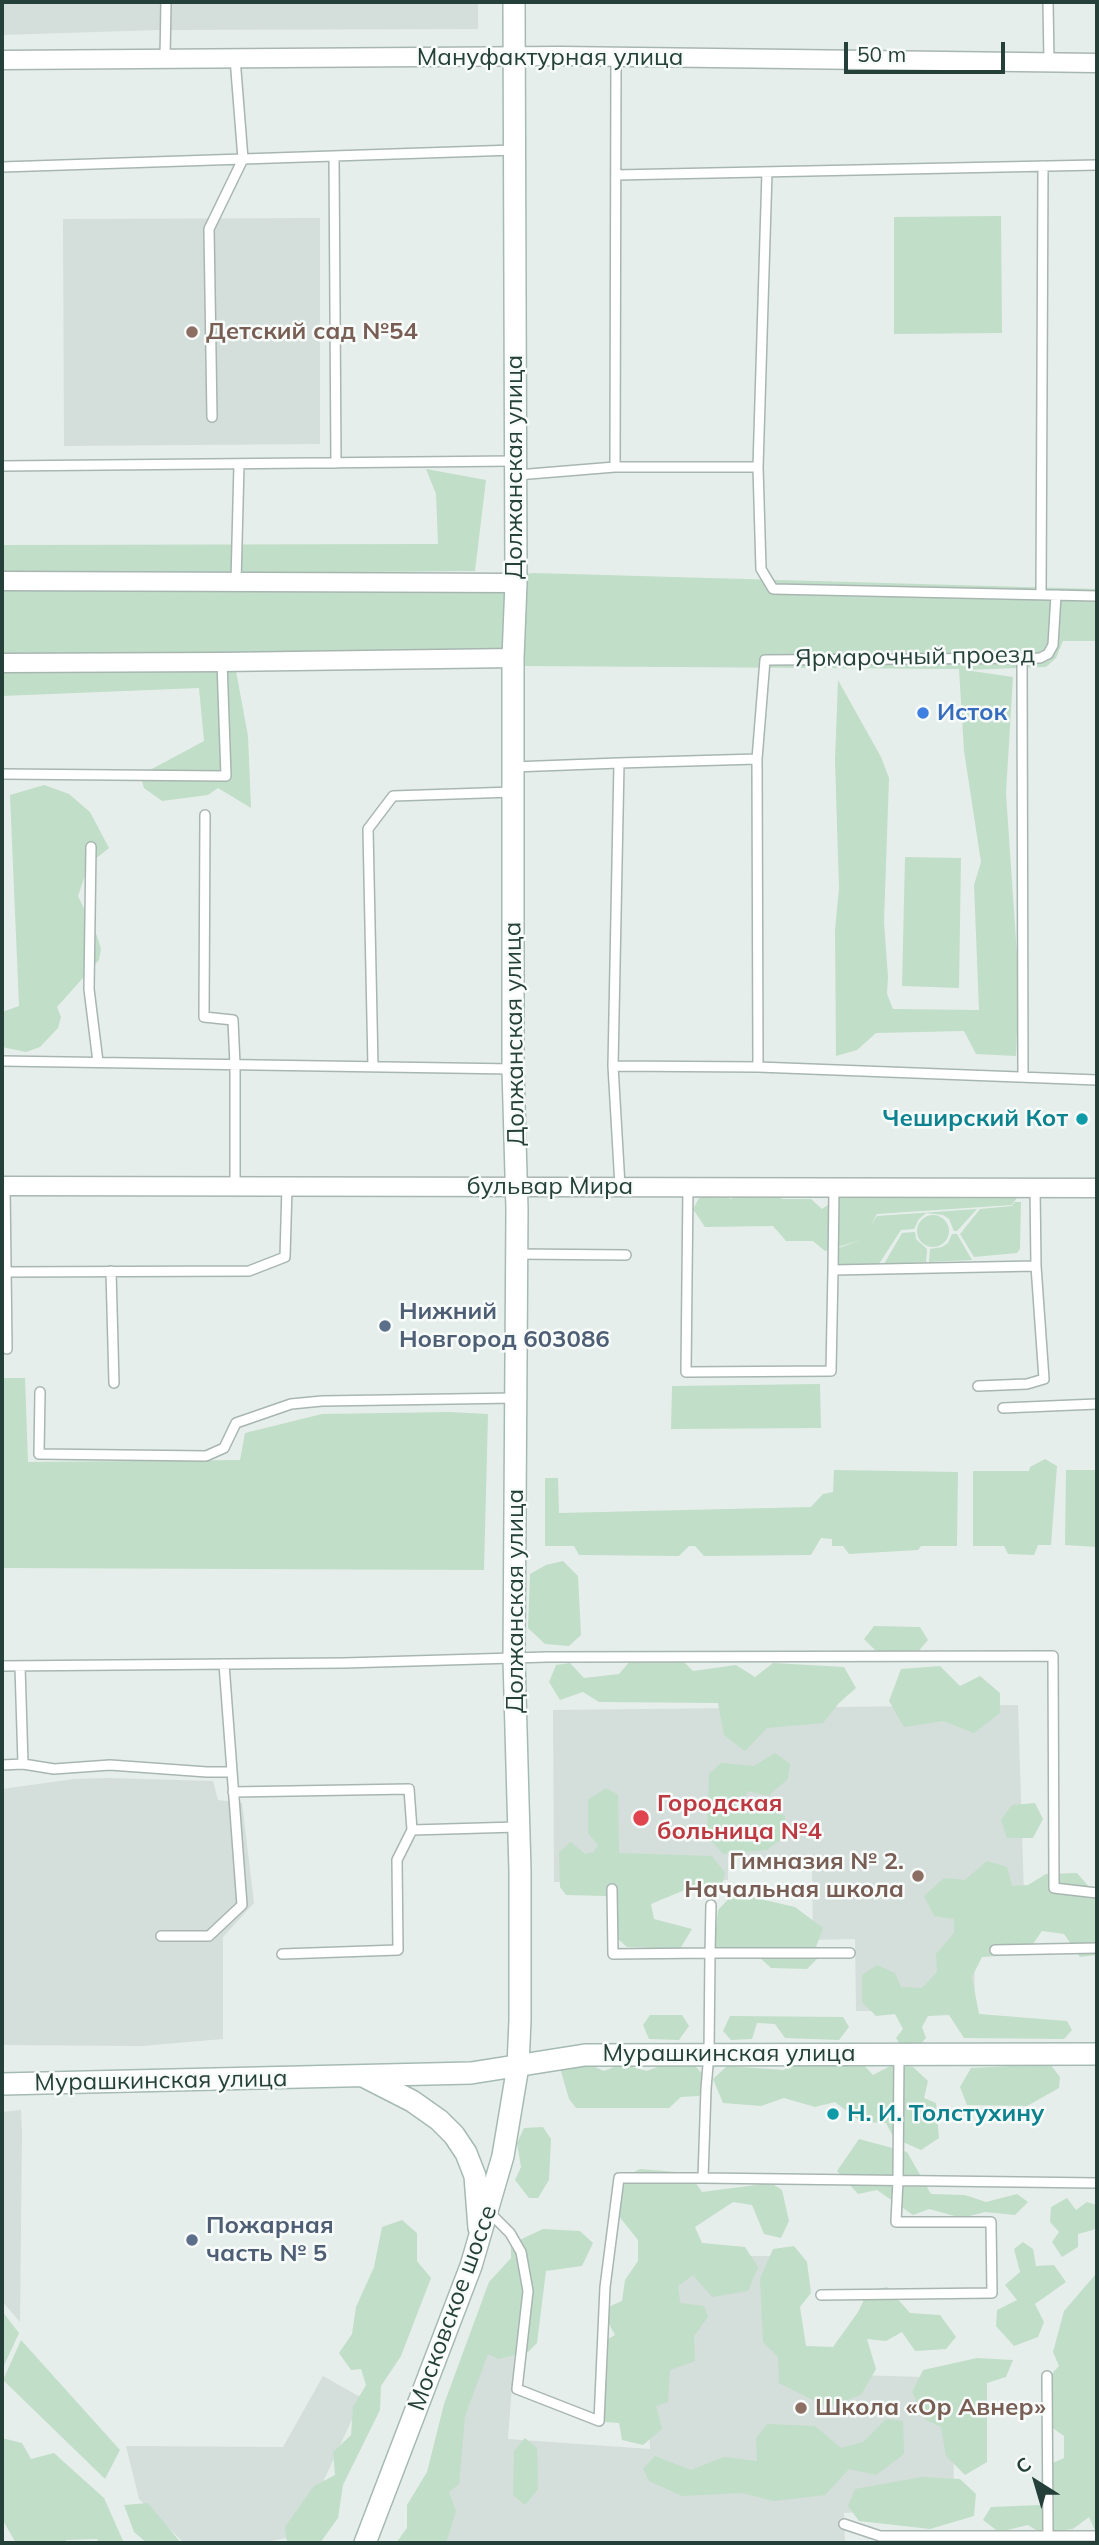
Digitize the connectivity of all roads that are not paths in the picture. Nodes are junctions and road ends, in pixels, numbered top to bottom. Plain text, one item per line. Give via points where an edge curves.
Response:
1 (166, 2) edge
2 (514, 2) edge
3 (1048, 2) edge
4 (514, 57) junction
5 (616, 57) junction
6 (234, 58) junction
7 (165, 59) junction
8 (2, 60) edge
9 (1049, 62) junction
10 (1097, 63) edge
11 (514, 150) junction
12 (334, 156) junction
13 (243, 159) junction
14 (1097, 165) edge
15 (1043, 166) junction
16 (2, 167) edge
17 (767, 172) junction
18 (616, 175) junction
19 (212, 417) dead end
20 (336, 463) junction
21 (239, 464) junction
22 (2, 466) edge
23 (615, 467) junction
24 (758, 467) junction
25 (515, 468) junction
26 (2, 581) edge
27 (236, 582) junction
28 (516, 583) junction
29 (1041, 595) junction
30 (1056, 595) junction
31 (1097, 596) edge
32 (513, 658) junction
33 (1021, 658) junction
34 (2, 663) edge
35 (222, 663) junction
36 (757, 759) junction
37 (620, 762) junction
38 (513, 767) junction
39 (2, 774) edge
40 (513, 792) junction
41 (205, 815) dead end
42 (91, 847) dead end
43 (2, 1061) edge
44 (98, 1062) junction
45 (235, 1065) junction
46 (613, 1066) junction
47 (373, 1067) junction
48 (758, 1067) junction
49 (513, 1069) junction
50 (1023, 1077) junction
51 (1097, 1080) edge
52 (3, 1186) edge
53 (517, 1186) junction
54 (620, 1186) junction
55 (235, 1187) junction
56 (287, 1187) junction
57 (688, 1187) junction
58 (1035, 1188) junction
59 (1097, 1188) edge
60 (834, 1189) junction
61 (517, 1254) junction
62 (626, 1255) dead end
63 (1035, 1266) junction
64 (833, 1270) junction
65 (111, 1271) junction
66 (6, 1272) junction
67 (7, 1349) dead end
68 (114, 1383) dead end
69 (978, 1386) dead end
70 (40, 1392) dead end
71 (516, 1398) junction
72 (1097, 1404) edge
73 (1003, 1408) dead end
74 (514, 1659) junction
75 (224, 1664) junction
76 (2, 1666) edge
77 (20, 1666) junction
78 (23, 1764) junction
79 (2, 1765) edge
80 (232, 1772) junction
81 (233, 1792) junction
82 (518, 1827) junction
83 (412, 1830) junction
84 (612, 1889) dead end
85 (1097, 1893) edge
86 (711, 1905) dead end
87 (161, 1936) dead end
88 (1097, 1948) edge
89 (995, 1950) dead end
90 (710, 1953) junction
91 (850, 1953) dead end
92 (282, 1954) dead end
93 (709, 2053) junction
94 (899, 2054) junction
95 (1097, 2054) edge
96 (518, 2066) junction
97 (363, 2076) junction
98 (2, 2084) edge
99 (703, 2178) junction
100 (898, 2180) junction
101 (1097, 2183) edge
102 (489, 2212) junction
103 (480, 2237) junction
104 (821, 2295) dead end
105 (1047, 2376) dead end
106 (844, 2524) dead end
107 (1048, 2535) junction
108 (1097, 2536) edge
109 (967, 2540) edge
110 (365, 2543) edge

1 - 7 lane
2 - 4 main road, Должанская улица
3 - 9 lane
4 - 5 street, Мануфактурная улица
4 - 6 street, Мануфактурная улица
4 - 11 main road, Должанская улица
5 - 9 street, Мануфактурная улица
5 - 18 lane
6 - 7 street, Мануфактурная улица
6 - 13 lane
7 - 8 street, Мануфактурная улица
9 - 10 street, Мануфактурная улица
11 - 12 lane
11 - 25 main road, Должанская улица
12 - 13 lane
12 - 20 lane
13 - 16 lane
13 - 19 lane via 209,229
14 - 15 lane
15 - 17 lane
15 - 29 lane
17 - 18 lane
17 - 24 lane
18 - 23 lane
20 - 21 lane
20 - 25 lane
21 - 22 lane
21 - 27 lane
23 - 24 lane
23 - 25 lane
24 - 29 lane via 761,569 773,589
25 - 28 main road, Должанская улица
26 - 27 street
27 - 28 street
28 - 32 main road, Должанская улица
29 - 30 lane
30 - 31 lane
30 - 33 lane, Ярмарочный проезд via 1053,645 1048,654
32 - 35 street
32 - 38 main road, Должанская улица
33 - 36 lane, Ярмарочный проезд via 765,660
33 - 50 lane
34 - 35 street
35 - 39 lane via 226,776
36 - 37 lane
36 - 48 lane
37 - 38 lane
37 - 46 lane
38 - 40 main road, Должанская улица
40 - 47 lane via 393,796 368,829
40 - 49 main road, Должанская улица
41 - 45 lane via 204,1017 233,1020
42 - 44 lane via 89,989
43 - 44 lane
44 - 45 lane
45 - 47 lane
45 - 55 lane
46 - 48 lane
46 - 54 lane
47 - 49 lane
48 - 50 lane
49 - 53 main road, Должанская улица
50 - 51 lane
52 - 55 street, бульвар Мира
52 - 66 lane
53 - 54 street, бульвар Мира
53 - 56 street, бульвар Мира
53 - 61 main road, Должанская улица
54 - 57 street, бульвар Мира
55 - 56 street, бульвар Мира
56 - 65 lane via 285,1257 248,1270
57 - 60 street, бульвар Мира
57 - 64 lane via 686,1372 831,1371
58 - 59 street, бульвар Мира
58 - 60 street, бульвар Мира
58 - 63 lane
60 - 64 lane
61 - 62 lane
61 - 71 main road, Должанская улица
63 - 64 lane
63 - 69 lane via 1044,1379
65 - 66 lane
65 - 68 lane
66 - 67 lane
70 - 71 lane via 39,1454 206,1456 224,1448 236,1423 291,1404
71 - 74 main road, Должанская улица
72 - 73 lane
74 - 75 lane
74 - 82 main road, Должанская улица
74 - 85 lane via 1053,1656 1054,1888
75 - 77 lane
75 - 80 lane
76 - 77 lane
77 - 78 lane
78 - 79 lane
78 - 80 lane via 54,1769 110,1765
80 - 81 lane
81 - 83 lane via 409,1789
81 - 87 lane via 242,1905 209,1936
82 - 83 lane
82 - 96 main road, Должанская улица
83 - 92 lane via 397,1860 398,1950
84 - 90 lane via 613,1954
86 - 90 lane
88 - 89 lane
90 - 91 lane
90 - 93 lane
93 - 94 main road, Мурашкинская улица
93 - 96 main road, Мурашкинская улица via 565,2056
93 - 99 lane
94 - 95 main road, Мурашкинская улица
94 - 100 lane
96 - 97 main road, Мурашкинская улица via 471,2073
96 - 102 main road, Московское шоссе
97 - 98 main road, Мурашкинская улица
97 - 103 main road, Мурашкинская улица via 412,2101 454,2135 475,2176
99 - 100 lane
99 - 102 lane via 620,2178 605,2287 599,2421 517,2389 527,2291 522,2252
100 - 101 lane
100 - 104 lane via 896,2222 991,2222 992,2293
102 - 103 main road, Московское шоссе
103 - 110 main road, Московское шоссе
105 - 107 lane
106 - 109 lane via 880,2536
107 - 108 lane
107 - 109 lane

